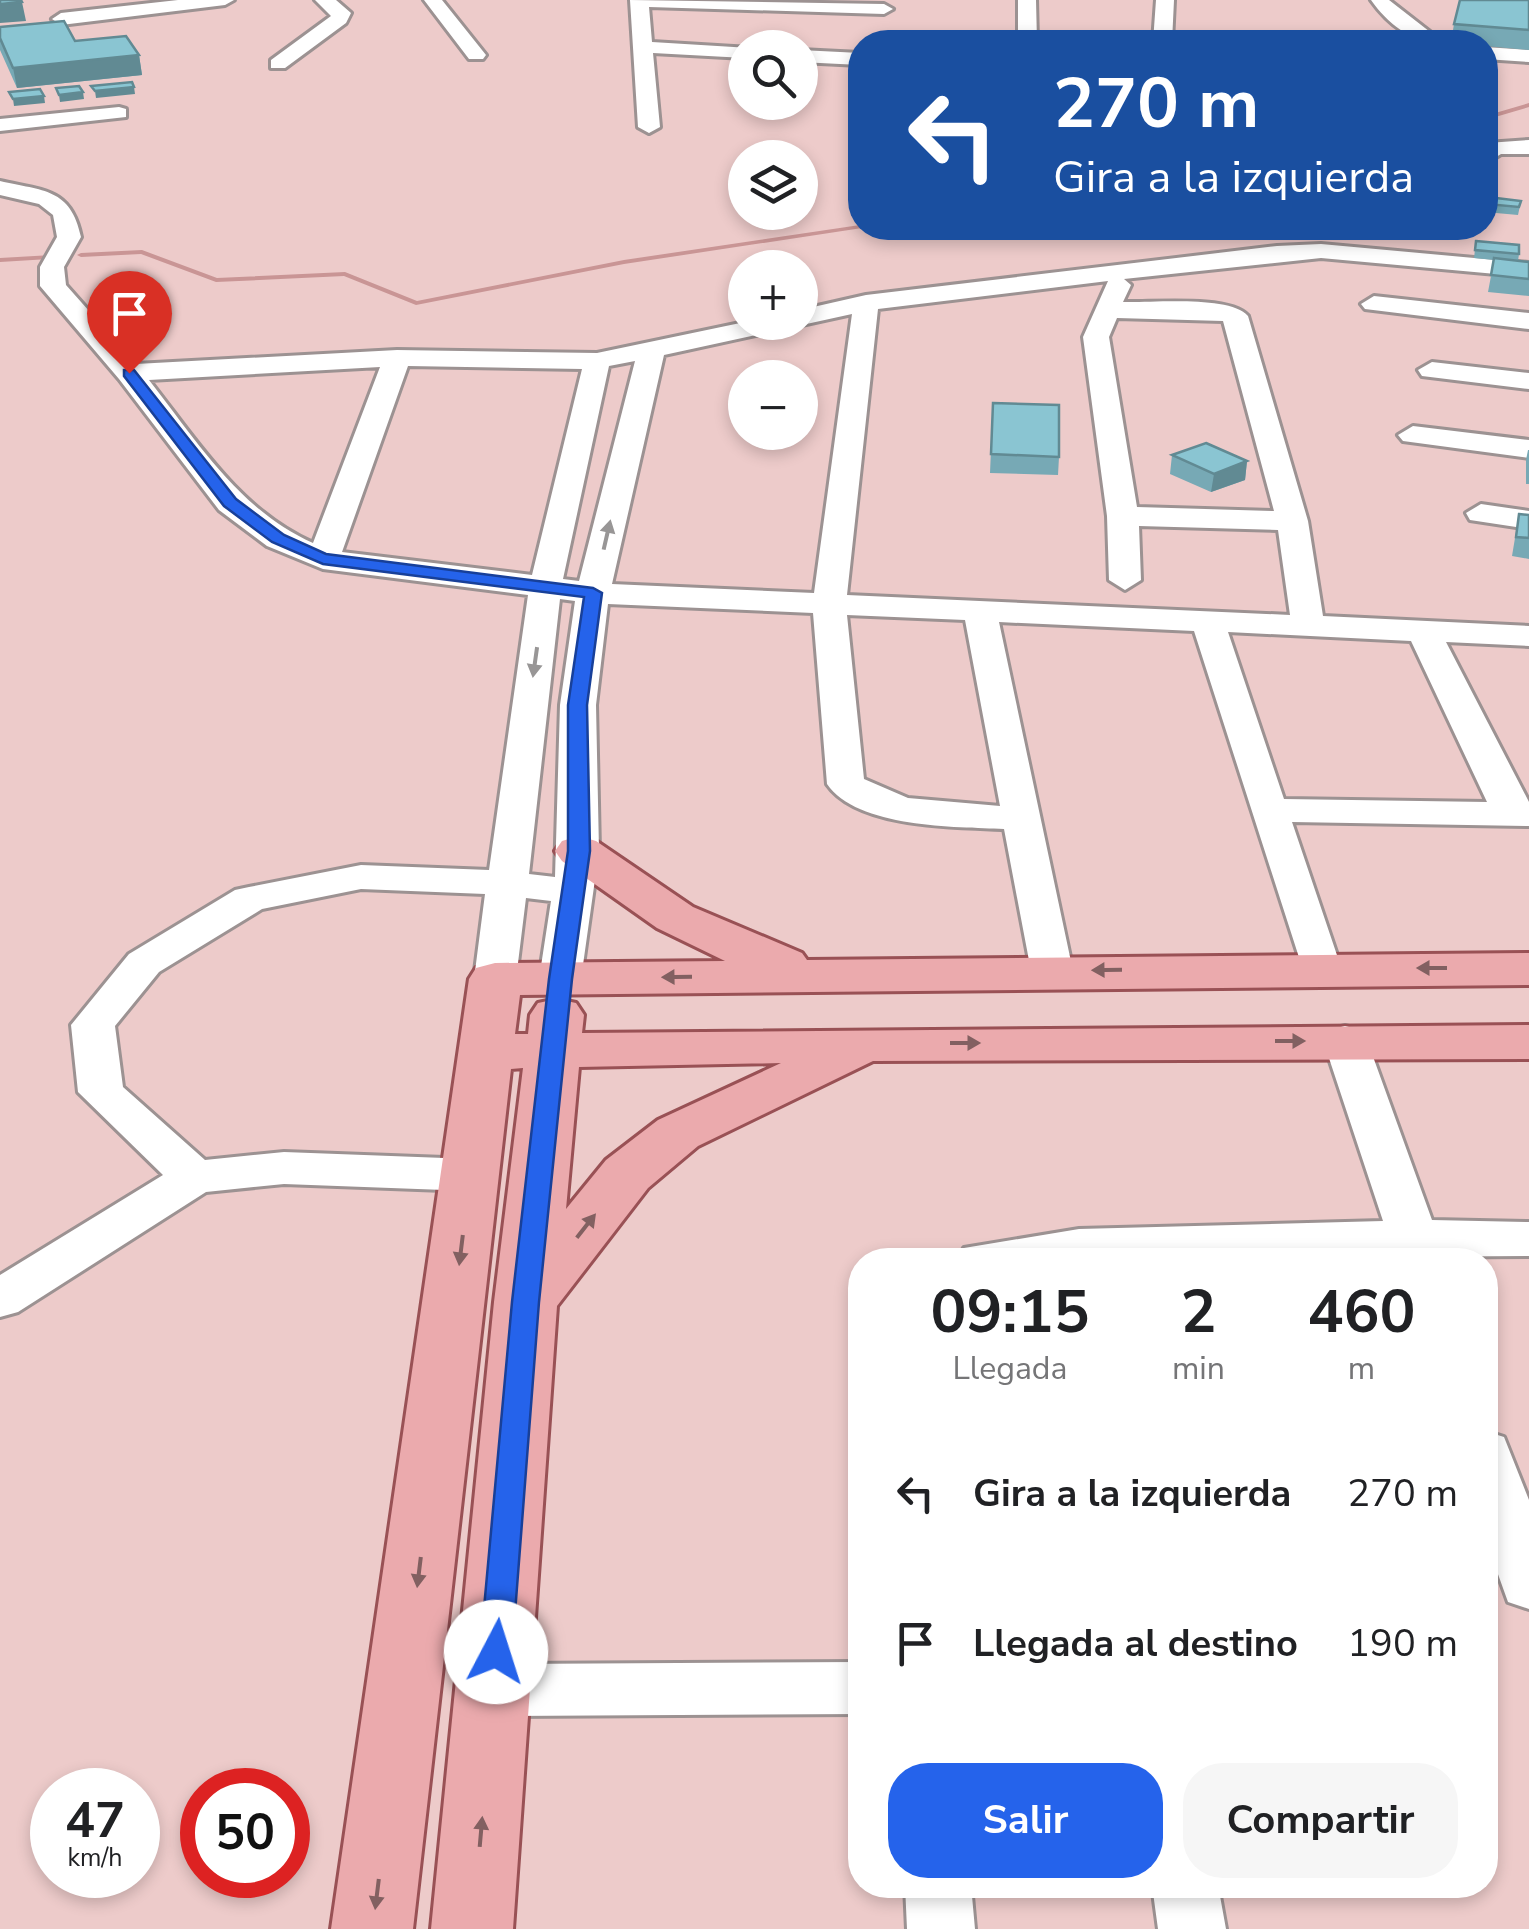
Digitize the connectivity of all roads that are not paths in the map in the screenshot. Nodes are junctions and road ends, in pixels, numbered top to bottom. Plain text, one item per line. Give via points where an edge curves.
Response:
1 (225, 0) edge
2 (324, 0) edge
3 (433, 0) edge
4 (1027, 0) edge
5 (1165, 0) edge
6 (1380, 0) edge
7 (640, 1) edge
8 (884, 9) dead end
9 (61, 18) edge
10 (1028, 30) edge
11 (1163, 30) edge
12 (1415, 30) edge
13 (643, 47) junction
14 (728, 51) edge
15 (1498, 53) edge
16 (476, 55) dead end
17 (1529, 56) edge
18 (818, 57) edge
19 (848, 58) edge
20 (278, 64) dead end
21 (119, 113) dead end
22 (0, 125) edge
23 (649, 127) dead end
24 (1529, 147) edge
25 (1498, 148) edge
26 (0, 188) edge
27 (1315, 240) edge
28 (1321, 251) junction
29 (1529, 270) edge
30 (1126, 271) junction
31 (866, 303) junction
32 (1374, 304) dead end
33 (1105, 310) junction
34 (818, 314) edge
35 (1529, 321) edge
36 (728, 334) edge
37 (651, 352) junction
38 (397, 358) junction
39 (597, 361) junction
40 (1432, 370) dead end
41 (129, 373) junction
42 (1529, 381) edge
43 (1413, 435) dead end
44 (1529, 448) edge
45 (1482, 513) dead end
46 (1122, 516) junction
47 (1529, 520) edge
48 (1292, 521) junction
49 (323, 559) junction
50 (1125, 580) dead end
51 (546, 588) junction
52 (593, 593) junction
53 (830, 607) junction
54 (980, 612) junction
55 (1208, 623) junction
56 (1308, 626) junction
57 (1424, 632) junction
58 (1529, 636) edge
59 (1269, 810) junction
60 (1521, 814) edge
61 (1022, 819) junction
62 (576, 871) junction
63 (504, 883) junction
64 (1320, 968) junction
65 (1529, 969) edge
66 (1052, 971) junction
67 (814, 974) junction
68 (495, 979) junction
69 (560, 979) junction
70 (1344, 1040) junction
71 (1529, 1042) edge
72 (867, 1044) junction
73 (554, 1050) junction
74 (485, 1052) junction
75 (471, 1175) junction
76 (194, 1177) junction
77 (1529, 1240) edge
78 (1417, 1248) edge
79 (0, 1300) edge
80 (526, 1302) junction
81 (1498, 1491) edge
82 (1529, 1585) edge
83 (848, 1688) edge
84 (493, 1690) junction
85 (939, 1898) edge
86 (1187, 1898) edge
87 (372, 1929) edge
88 (472, 1929) edge
89 (942, 1929) edge
90 (1192, 1929) edge

1 - 9 street
2 - 20 street via 342,13
3 - 16 street
4 - 10 street
5 - 11 street
6 - 12 street
7 - 8 street
7 - 13 street
13 - 14 street
13 - 23 street
15 - 17 street
18 - 19 street
21 - 22 street
24 - 25 street
26 - 41 street via 47,199 64,212 69,237 52,267 53,286
27 - 28 street
28 - 29 street via 1453,253
28 - 30 street
30 - 31 street
30 - 33 street
31 - 34 street
31 - 53 street
32 - 35 street
33 - 46 street via 1096,338
33 - 48 street via 1235,316
36 - 37 street
37 - 39 street
52 -> 37 street
38 - 39 street
38 - 41 street
38 - 49 street
39 - 51 street
40 - 42 street
41 - 49 street via 230,503 278,539
43 - 44 street
45 - 47 street
46 - 48 street
46 - 50 street
48 - 56 street
49 - 51 street
51 - 52 street
51 -> 63 street
52 - 53 street
52 - 62 street via 578,705
53 - 54 street
53 - 61 street via 846,784 866,800 908,810
54 - 55 street
54 - 61 street
55 - 56 street
55 - 59 street
56 - 57 street
57 - 58 street
57 - 60 street
59 - 60 street
59 - 64 street
61 - 66 street
62 - 63 street
62 - 67 main road via 738,950
62 - 69 street
63 - 68 street
63 - 76 street via 360,877 249,899 144,963 93,1024 100,1092
65 -> 64 main road
64 -> 66 main road
66 - 67 main road
67 -> 69 main road
68 - 69 main road
68 - 74 main road
69 - 73 main road
70 - 71 main road
72 -> 70 main road
70 - 78 street
72 - 73 main road
80 -> 72 main road via 627,1174 678,1133
73 - 74 main road
73 - 80 main road
74 - 75 main road
75 - 76 street via 284,1168
75 -> 87 main road
76 - 79 street
77 - 78 street
80 - 84 main road
81 - 82 street
83 - 84 street
88 -> 84 main road
85 - 89 street
86 - 90 street

